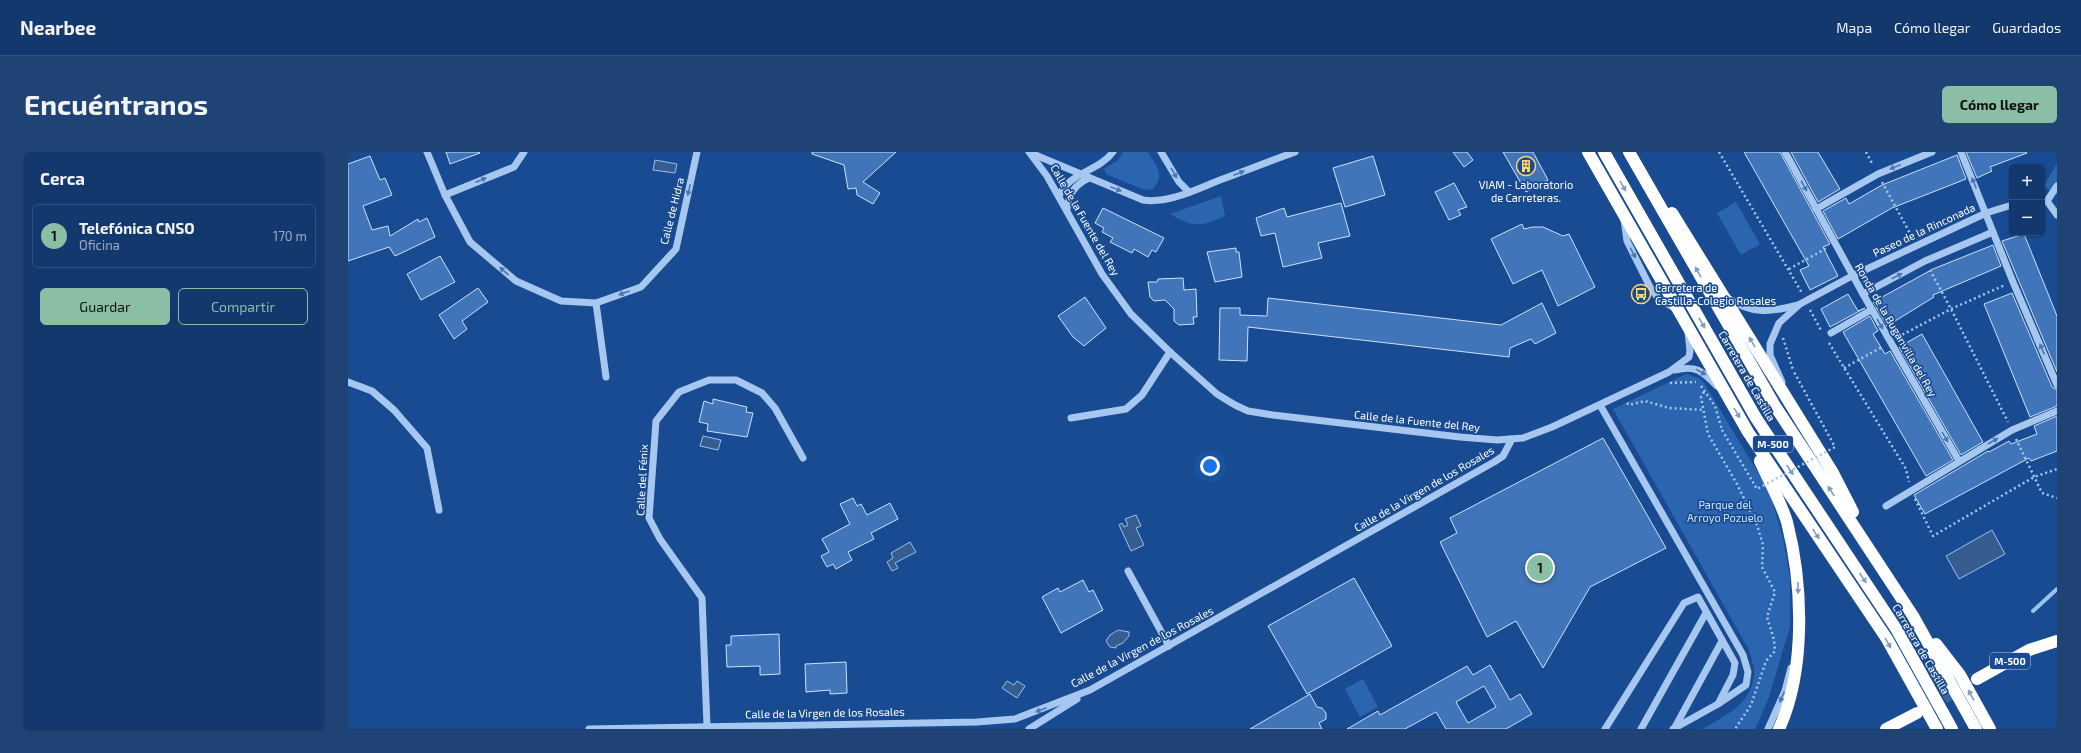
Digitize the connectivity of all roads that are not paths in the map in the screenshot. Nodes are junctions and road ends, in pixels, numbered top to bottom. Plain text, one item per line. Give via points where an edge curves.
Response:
1 (427, 152) edge
2 (524, 152) edge
3 (697, 152) edge
4 (1030, 152) edge
5 (1113, 152) edge
6 (1161, 152) edge
7 (1295, 152) edge
8 (1581, 152) edge
9 (1588, 152) edge
10 (1604, 152) edge
11 (1629, 152) edge
12 (1632, 152) edge
13 (1785, 152) edge
14 (1932, 152) edge
15 (1961, 152) edge
16 (1598, 170) junction
17 (1080, 175) junction
18 (1089, 178) junction
19 (2057, 186) edge
20 (1189, 192) junction
21 (445, 195) junction
22 (1059, 196) junction
23 (2045, 201) edge
24 (2009, 206) edge
25 (1067, 209) junction
26 (1816, 209) junction
27 (1986, 213) junction
28 (2057, 215) edge
29 (1993, 232) junction
30 (1852, 276) junction
31 (1863, 294) junction
32 (1724, 295) junction
33 (596, 303) junction
34 (1802, 303) junction
35 (1871, 310) junction
36 (1687, 328) junction
37 (1831, 333) dead end
38 (1170, 352) junction
39 (1669, 372) junction
40 (606, 377) dead end
41 (348, 382) edge
42 (2057, 385) edge
43 (1725, 394) junction
44 (1600, 405) junction
45 (2057, 411) edge
46 (1071, 418) dead end
47 (1798, 419) junction
48 (1748, 432) junction
49 (1512, 440) junction
50 (803, 458) dead end
51 (1959, 460) junction
52 (1886, 506) dead end
53 (439, 510) dead end
54 (1883, 570) junction
55 (1128, 571) dead end
56 (1706, 613) junction
57 (1913, 616) junction
58 (1799, 633) junction
59 (2057, 635) edge
60 (1722, 641) junction
61 (2057, 641) edge
62 (2044, 644) junction
63 (1169, 646) junction
64 (1977, 679) tunnel mouth
65 (1090, 690) junction
66 (1718, 704) junction
67 (1917, 713) tunnel mouth
68 (977, 722) junction
69 (707, 726) junction
70 (589, 729) edge
71 (980, 729) edge
72 (1030, 729) edge
73 (1605, 729) edge
74 (1641, 729) edge
75 (1674, 729) edge
76 (1768, 729) edge
77 (1779, 729) edge
78 (1886, 729) edge
79 (1937, 729) edge
80 (1952, 729) edge
81 (1976, 729) edge
82 (1990, 729) edge

1 - 21 street, Calle de Hidra
21 -> 2 street via 514,167
3 -> 33 street, Calle de Hidra via 676,249 641,287
4 - 17 street
4 - 22 street, Calle de la Fuente del Rey
5 - 17 street via 1101,164
6 -> 20 street via 1179,182
20 -> 7 street
8 - 16 street
9 - 16 highway, M-500
10 -> 80 highway, Carretera de Castilla / M-500 via 1756,418 1897,630
54 -> 11 highway, Carretera de Castilla / M-500 via 1775,406
12 - 32 highway, M-500
13 -> 26 street, Ronda de la Buganvilla del Rey
14 -> 26 street via 1878,174
27 -> 15 street
16 -> 36 highway, M-500
17 - 18 street
17 - 22 street via 1065,185
18 -> 20 street via 1143,200 1159,201
18 - 25 street via 1076,185 1071,192
19 - 23 street
33 -> 21 street, Calle de Hidra via 561,301 516,281 470,242
22 - 25 street, Calle de la Fuente del Rey
23 - 28 street
24 - 27 street, Paseo de la Rinconada
25 - 38 street, Calle de la Fuente del Rey via 1113,292 1131,314
26 - 30 street, Ronda de la Buganvilla del Rey
27 - 29 street
27 - 30 street, Paseo de la Rinconada
31 -> 29 street via 1925,261
42 -> 29 street
30 - 31 street, Ronda de la Buganvilla del Rey
30 - 34 street, Paseo de la Rinconada
31 - 35 street, Ronda de la Buganvilla del Rey
32 - 34 street via 1734,302 1758,311 1771,311
47 -> 32 highway, M-500
33 - 40 street
34 - 47 street via 1779,323 1773,334 1770,355
35 - 37 street
35 -> 51 street, Ronda de la Buganvilla del Rey
36 - 39 street, Calle de la Fuente del Rey via 1689,357
36 - 43 highway, M-500
38 - 46 street via 1142,395 1126,409
38 - 49 street, Calle de la Fuente del Rey via 1216,394 1248,411 1460,437
39 -> 43 street, Calle de la Fuente del Rey via 1693,368 1705,373
39 - 44 street, Calle de la Fuente del Rey
41 - 53 street via 372,391 394,410 427,448
43 -> 48 highway, M-500
44 - 49 street, Calle de la Fuente del Rey via 1536,434
44 - 66 street via 1744,655 1748,672 1746,685
51 -> 45 street via 2012,430
47 - 54 highway, M-500 via 1832,474
48 -> 58 highway, M-500 via 1786,521 1798,573
48 -> 79 highway, M-500 via 1887,639
49 - 63 street, Calle de la Virgen de los Rosales via 1503,456 1494,462
50 - 69 street, Calle del Fénix via 775,408 762,394 736,380 709,380 679,392 656,421 649,518 660,539 702,598
51 - 52 street
54 - 57 highway, Carretera de Castilla / M-500
55 - 63 street
56 - 60 street
56 - 73 street via 1698,597 1684,603
56 - 74 street
57 - 81 highway, Carretera de Castilla / M-500
82 -> 57 highway, M-500 via 1960,675
58 -> 76 street via 1785,691
58 - 77 highway, M-500 via 1792,694
59 - 62 street
60 - 66 street via 1735,663 1733,675
60 - 75 street
61 - 62 highway, M-500
62 - 64 highway, M-500
63 - 65 street, Calle de la Virgen de los Rosales
65 -> 68 street, Calle de la Virgen de los Rosales via 1015,719
65 - 72 street
66 - 75 street
67 - 78 highway
68 - 69 street, Calle de la Virgen de los Rosales
68 - 71 street
69 - 70 street, Calle de la Virgen de los Rosales

